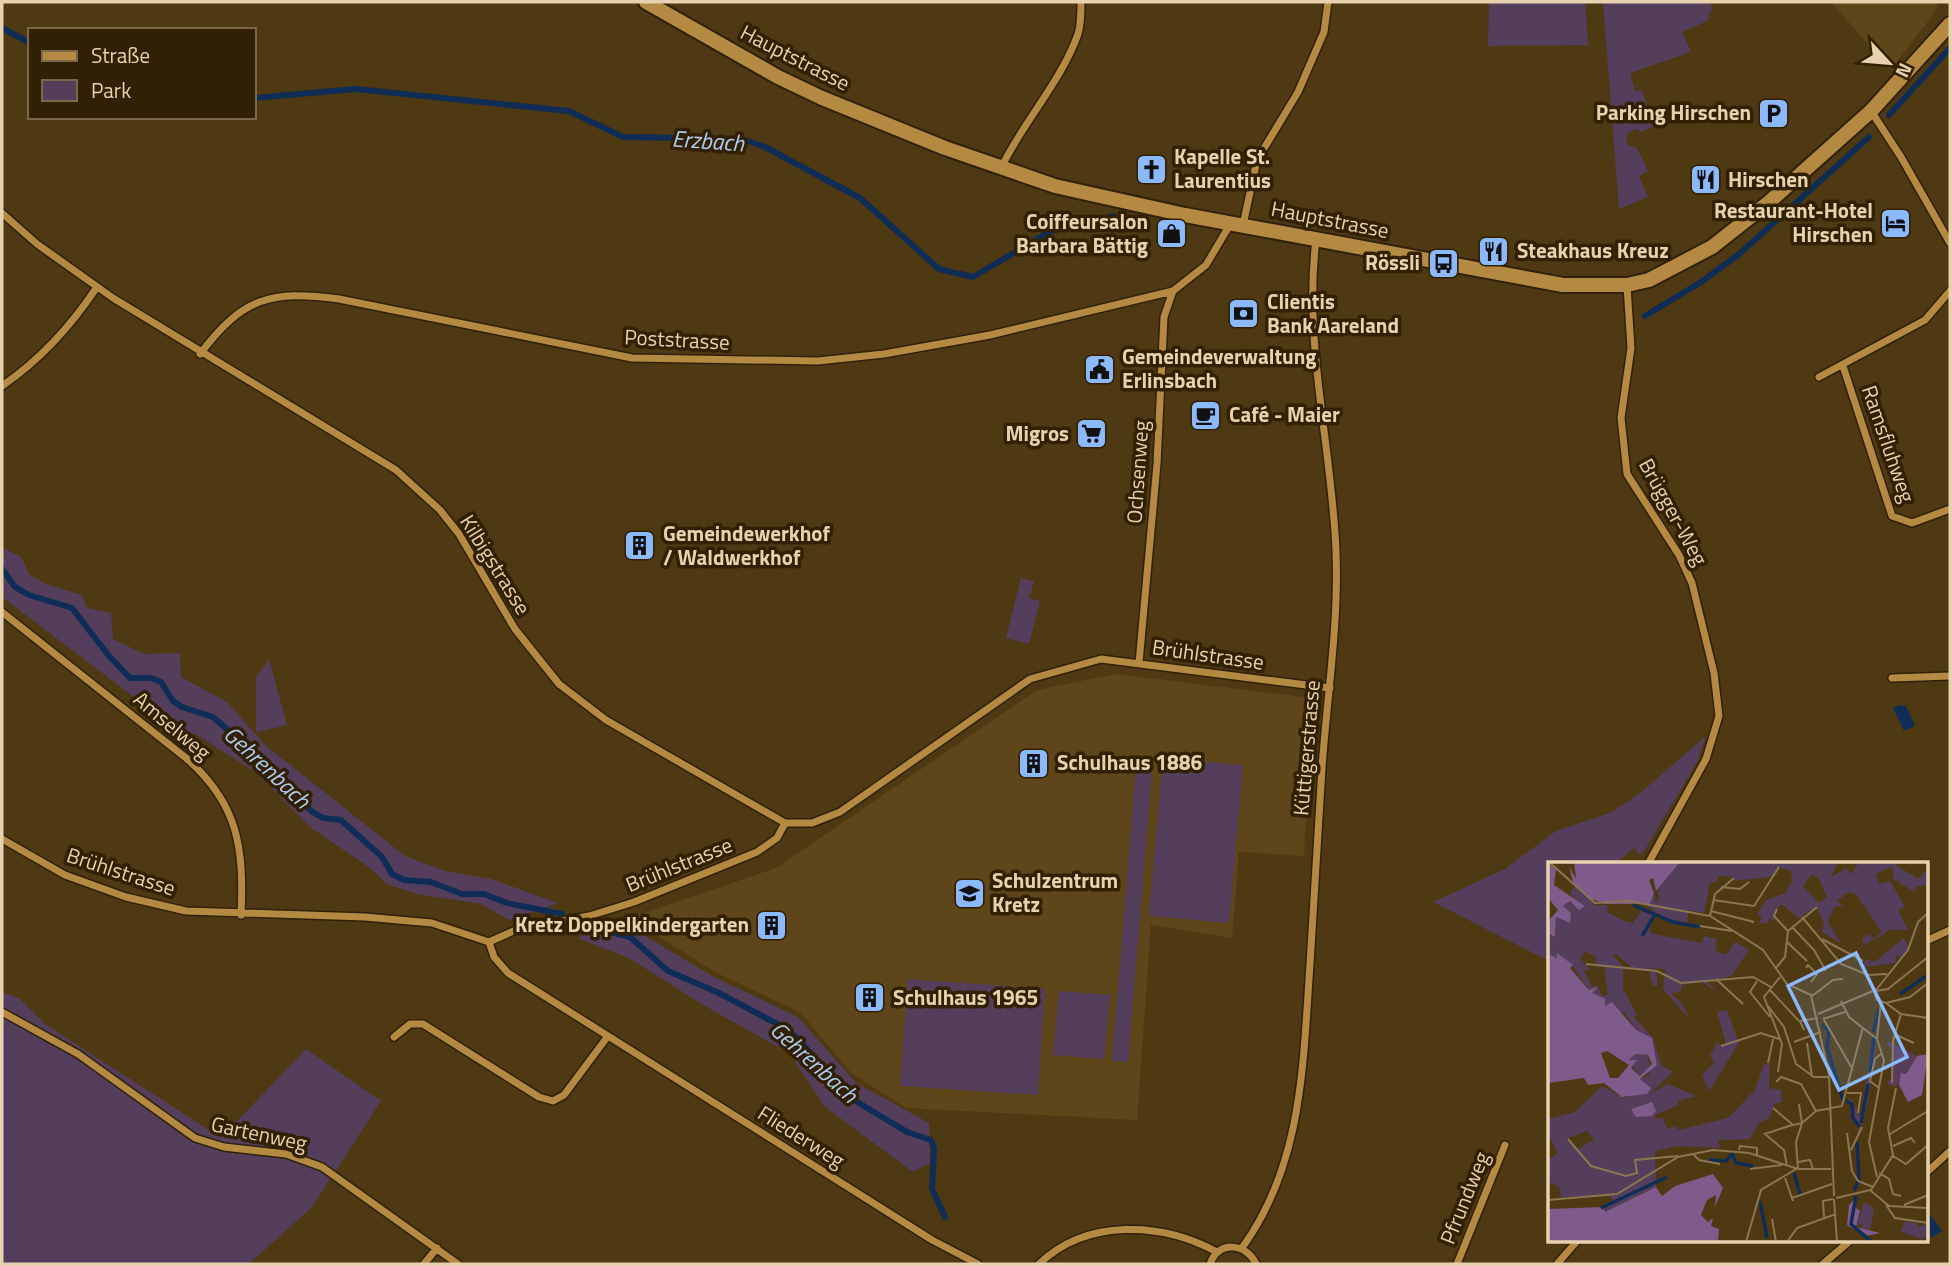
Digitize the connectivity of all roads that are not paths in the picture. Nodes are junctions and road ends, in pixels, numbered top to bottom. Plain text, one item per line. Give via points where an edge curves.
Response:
1 (646, 2) edge
2 (1082, 2) edge
3 (1328, 2) edge
4 (1950, 24) edge
5 (1871, 111) junction
6 (1001, 169) junction
7 (2, 213) edge
8 (1237, 224) junction
9 (1316, 239) junction
10 (1950, 243) edge
11 (1627, 285) junction
12 (97, 287) junction
13 (1174, 291) junction
14 (1950, 291) edge
15 (200, 354) junction
16 (1843, 366) junction
17 (1819, 377) dead end
18 (2, 386) edge
19 (1950, 509) edge
20 (2, 611) edge
21 (1139, 663) junction
22 (1950, 676) edge
23 (1892, 678) dead end
24 (1330, 688) junction
25 (785, 823) junction
26 (2, 839) edge
27 (1649, 862) edge
28 (241, 915) junction
29 (1950, 930) edge
30 (1927, 941) edge
31 (489, 942) junction
32 (2, 1012) edge
33 (608, 1036) junction
34 (394, 1037) dead end
35 (1505, 1145) dead end
36 (1950, 1151) edge
37 (1927, 1171) edge
38 (1576, 1242) edge
39 (1849, 1242) edge
40 (437, 1248) junction
41 (1242, 1248) junction
42 (1217, 1252) junction
43 (424, 1264) edge
44 (458, 1264) edge
45 (978, 1264) edge
46 (1039, 1264) edge
47 (1210, 1264) edge
48 (1256, 1264) edge
49 (1457, 1264) edge
50 (1557, 1264) edge
51 (1823, 1264) edge

1 - 6 main road, Hauptstrasse via 821,98
2 - 6 street via 1079,32 1067,57
3 - 8 street via 1324,32 1298,92 1257,160
4 - 5 main road, Hauptstrasse
5 - 10 street
5 - 11 main road, Hauptstrasse via 1712,247 1649,280
6 - 8 main road, Hauptstrasse via 1055,186
7 - 12 street, Kilbigstrasse
8 - 9 main road, Hauptstrasse
8 - 13 street via 1206,265
9 - 11 main road, Hauptstrasse via 1551,284
9 - 24 street, Küttigerstrasse via 1312,317 1336,550
11 - 27 street, Brügger-Weg via 1631,348 1621,418 1627,474 1692,583 1712,660 1719,716 1706,759
12 - 15 street, Kilbigstrasse
12 - 18 street via 63,333
13 - 15 street, Poststrasse via 982,337 884,354 782,361 632,358 292,293 264,299 239,312
13 - 21 street, Ochsenweg via 1164,317 1157,464
14 - 16 street, Ramsfluhweg via 1925,320
15 - 25 street, Kilbigstrasse via 375,456 418,489 459,534 528,649 582,704
16 - 17 street, Ramsfluhweg
16 - 19 street, Ramsfluhweg via 1892,516 1912,523
20 - 28 street, Amselweg via 186,758 212,784 230,816 241,850
21 - 24 street, Brühlstrasse
21 - 25 street, Brühlstrasse via 1101,659 1031,679 839,812 812,823
22 - 23 street
24 - 41 street, Küttigerstrasse via 1297,1119 1277,1188
25 - 31 street, Brühlstrasse via 778,838 757,852 634,902 518,929
26 - 28 street, Brühlstrasse via 65,875 125,897 186,911
28 - 31 street, Brühlstrasse via 432,923
29 - 30 street
31 - 33 street, Fliederweg via 494,957 508,973
32 - 40 street, Gartenweg via 78,1054 181,1131 209,1144 305,1159 338,1177
33 - 34 street via 564,1095 553,1101 423,1024 410,1024
33 - 45 street, Fliederweg via 932,1241
35 - 49 street, Pfrundweg
36 - 37 street
38 - 50 street
39 - 51 street
40 - 43 street
40 - 44 street, Gartenweg
41 - 42 street
41 - 48 street
42 - 46 street via 1177,1233 1105,1231 1067,1244
42 - 47 street

